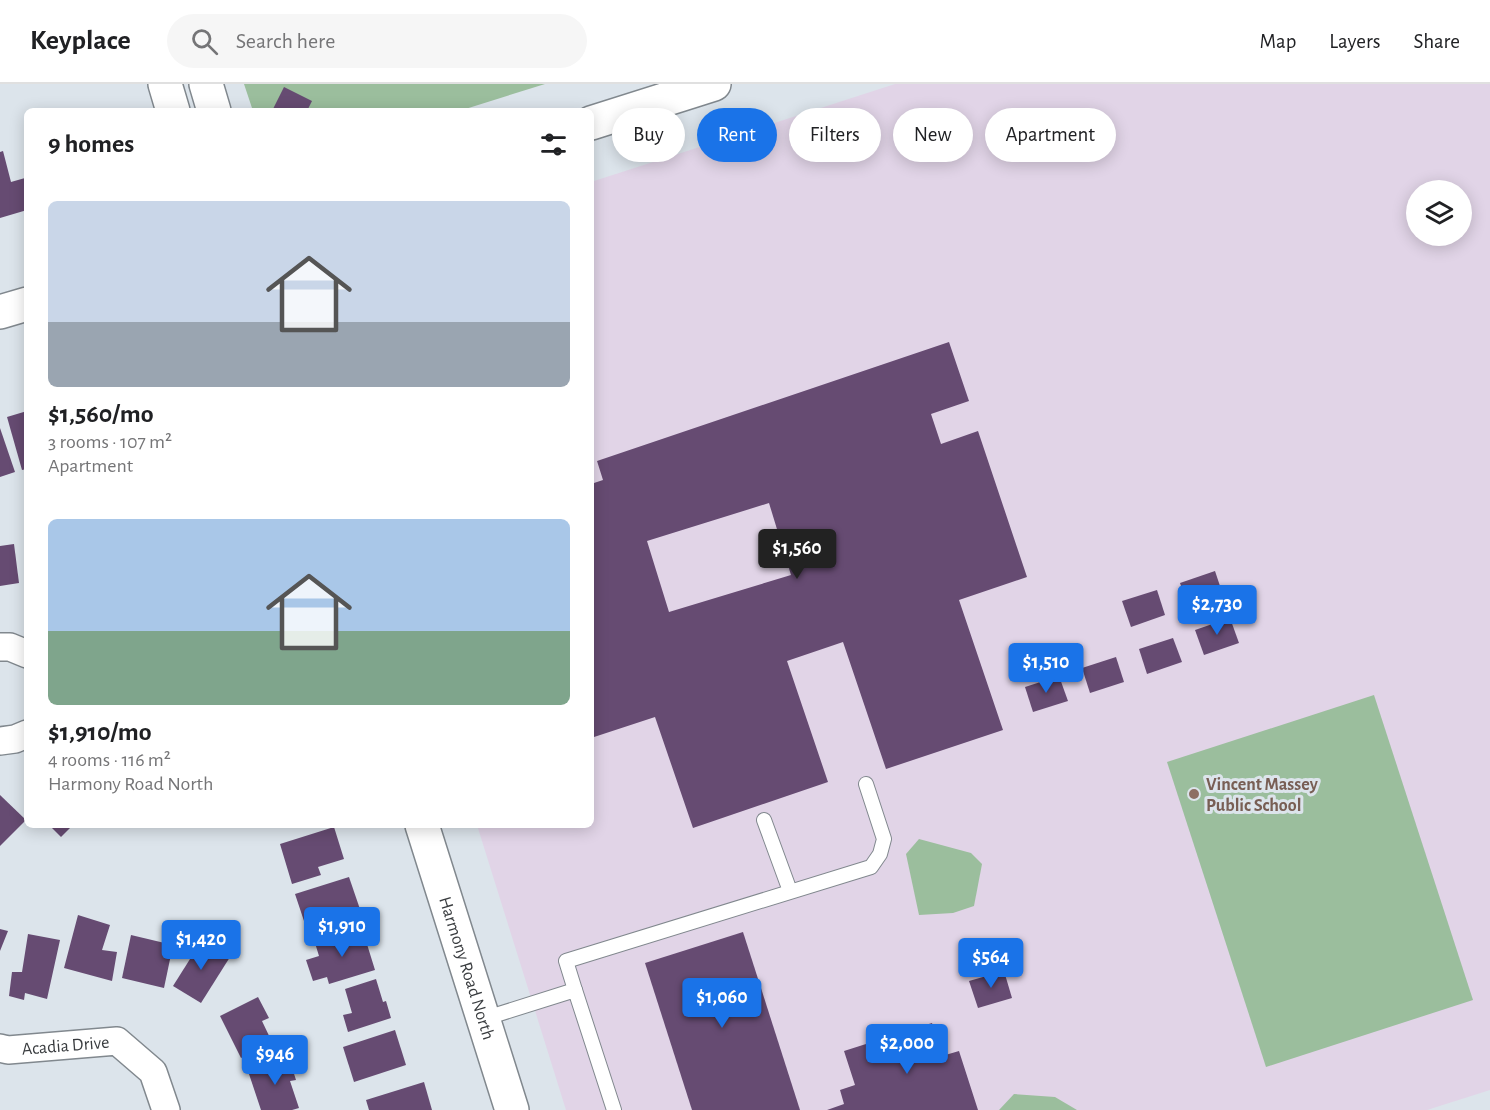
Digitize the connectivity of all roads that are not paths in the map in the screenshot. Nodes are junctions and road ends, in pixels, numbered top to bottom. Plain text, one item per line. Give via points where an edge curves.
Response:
1 (165, 84) edge
2 (206, 84) edge
3 (714, 84) edge
4 (675, 90) edge
5 (172, 108) edge
6 (213, 108) edge
7 (594, 122) edge
8 (24, 305) edge
9 (0, 312) edge
10 (0, 647) edge
11 (24, 653) edge
12 (24, 735) edge
13 (0, 741) edge
14 (866, 784) dead end
15 (764, 820) dead end
16 (423, 828) edge
17 (790, 891) junction
18 (575, 990) junction
19 (483, 1019) junction
20 (0, 1048) edge
21 (166, 1110) edge
22 (512, 1110) edge
23 (614, 1110) edge

1 - 5 main road
2 - 6 main road
3 - 4 main road
4 - 7 main road
8 - 9 main road
10 - 11 street
12 - 13 street
14 - 17 lane via 884,839 871,867
15 - 17 lane
16 - 19 main road, Harmony Road North
17 - 18 lane via 566,961
18 - 19 lane
18 - 23 lane
19 - 22 main road, Harmony Road North
20 - 21 street, Acadia Drive via 117,1041 153,1072

